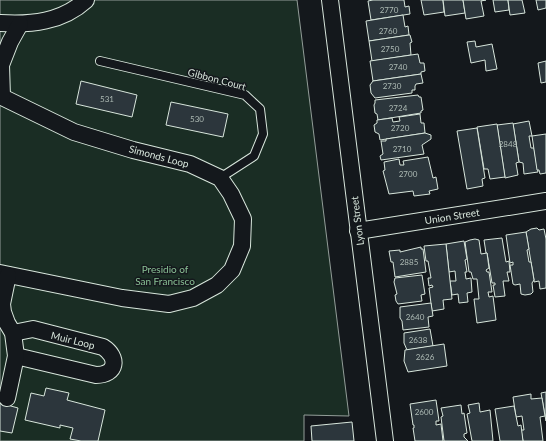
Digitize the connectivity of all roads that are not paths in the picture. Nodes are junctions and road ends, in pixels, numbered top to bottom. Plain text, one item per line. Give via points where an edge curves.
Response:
1 (86, 0) edge
2 (330, 0) edge
3 (0, 23) edge
4 (20, 24) junction
5 (100, 61) dead end
6 (1, 97) edge
7 (220, 178) junction
8 (546, 201) edge
9 (358, 231) junction
10 (4, 274) edge
11 (13, 333) junction
12 (16, 356) junction
13 (7, 398) dead end
14 (384, 441) edge

1 - 4 street via 70,12 48,21
2 - 9 street, Lyon Street
3 - 4 street
4 - 6 street via 2,65
5 - 7 lane, Gibbon Court via 245,95 260,108 263,134 254,156
6 - 7 street, Simonds Loop via 74,132 190,164
7 - 10 street via 243,219 242,246 232,270 217,286 193,298 169,304 122,298
8 - 9 street, Union Street
9 - 14 street, Lyon Street
10 - 11 street via 3,312
11 - 12 street
11 - 12 street, Muir Loop via 33,329 103,347 111,354 114,364 108,373 96,375
12 - 13 street

